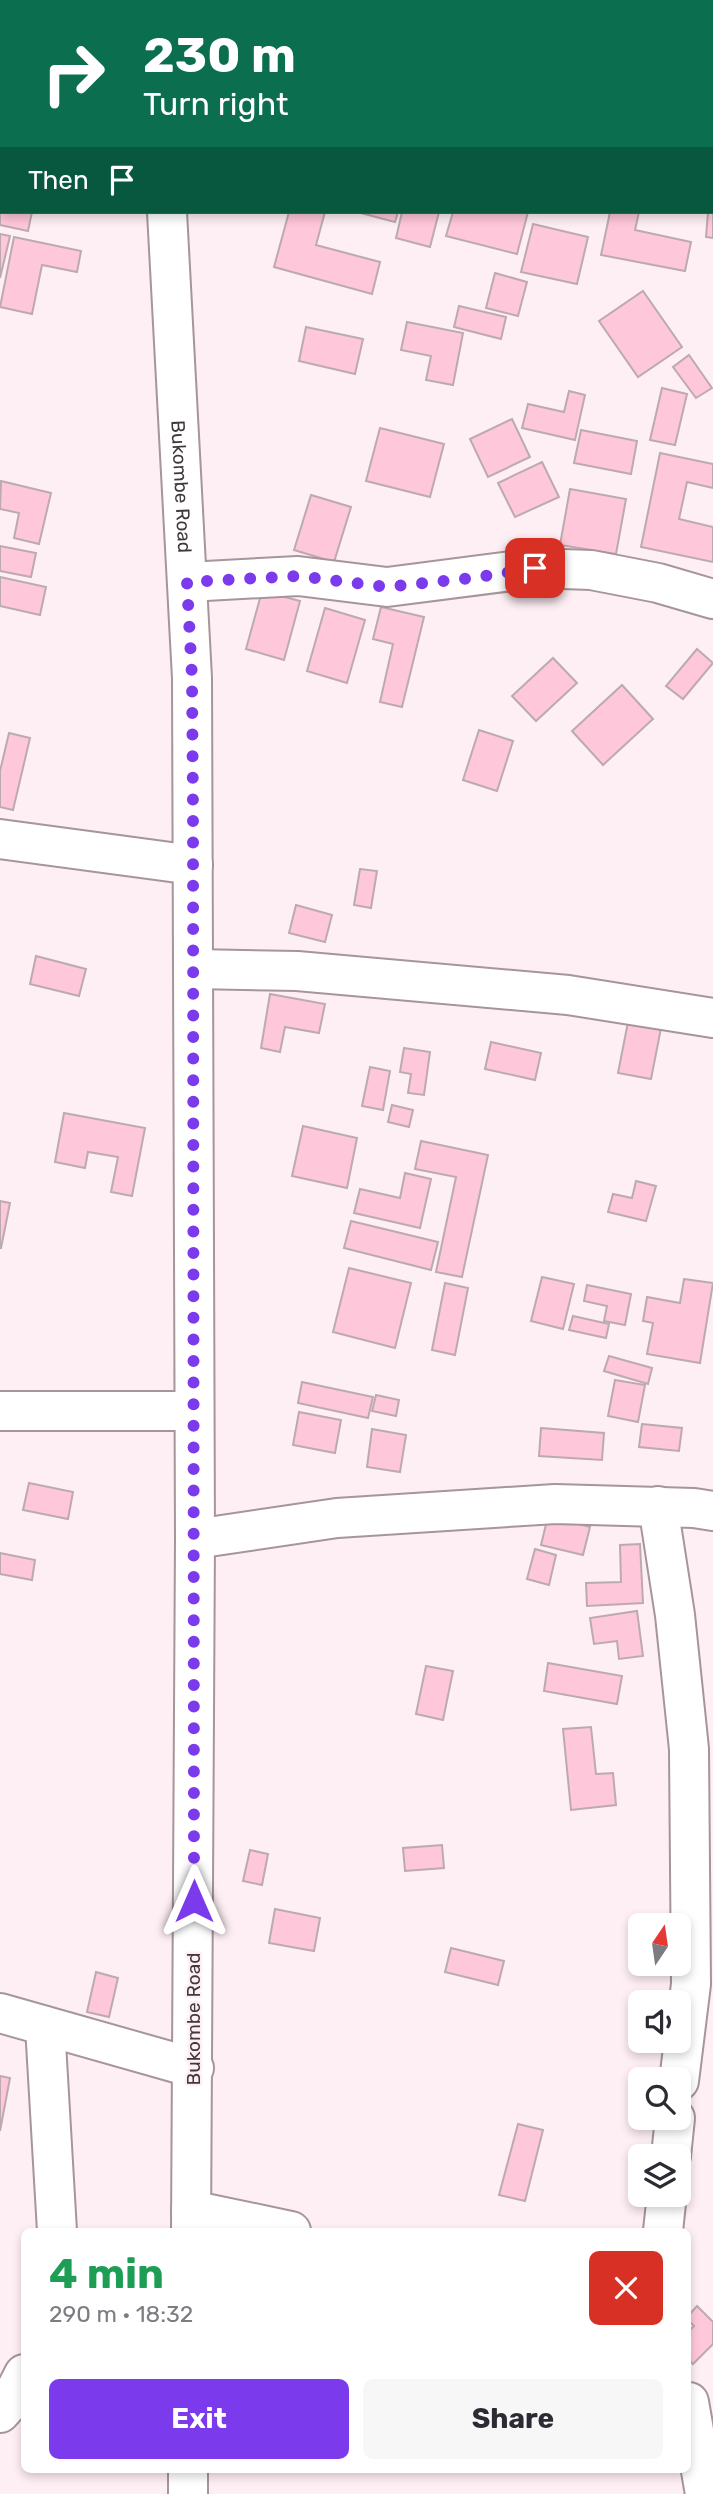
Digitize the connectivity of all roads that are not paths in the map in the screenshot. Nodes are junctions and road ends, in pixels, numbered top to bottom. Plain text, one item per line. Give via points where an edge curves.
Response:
1 (167, 214) edge
2 (187, 582) junction
3 (713, 599) edge
4 (0, 839) edge
5 (193, 865) junction
6 (194, 969) junction
7 (713, 1018) edge
8 (0, 1411) edge
9 (194, 1411) junction
10 (658, 1506) junction
11 (713, 1511) edge
12 (195, 1539) junction
13 (0, 2013) edge
14 (45, 2025) junction
15 (681, 2067) edge
16 (194, 2068) junction
17 (666, 2207) edge
18 (191, 2221) edge
19 (57, 2228) edge
20 (261, 2228) edge
21 (663, 2228) edge
22 (21, 2380) edge
23 (691, 2403) edge
24 (713, 2412) edge
25 (0, 2413) edge
26 (691, 2418) edge
27 (188, 2473) edge
28 (188, 2494) edge
29 (705, 2494) edge

1 - 2 street, Bukombe Road
2 - 3 street via 298,576 387,587 535,568 591,570
2 - 5 street, Bukombe Road
4 - 5 street
5 - 6 street, Bukombe Road
6 - 7 street via 297,971 568,995
6 - 9 street, Bukombe Road
8 - 9 street
9 - 12 street, Bukombe Road
10 - 11 street
10 - 12 street via 555,1504 337,1518
10 - 15 street via 689,1749 691,1984
12 - 16 street, Bukombe Road
13 - 14 street
14 - 16 street
14 - 19 street
16 - 18 street, Bukombe Road
17 - 21 street
18 - 20 street
22 - 25 street
23 - 24 street
26 - 29 street
27 - 28 street

